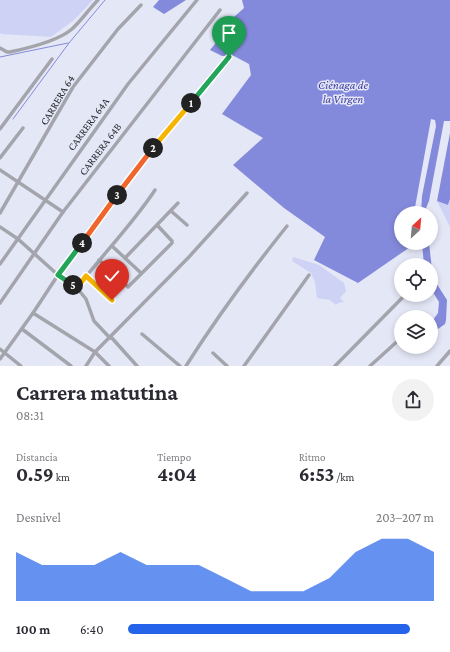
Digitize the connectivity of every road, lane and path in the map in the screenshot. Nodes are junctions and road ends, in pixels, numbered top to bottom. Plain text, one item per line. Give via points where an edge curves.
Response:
1 (98, 0) edge
2 (198, 0) edge
3 (140, 5) dead end
4 (220, 10) dead end
5 (0, 48) edge
6 (229, 57) dead end
7 (52, 59) dead end
8 (23, 128) dead end
9 (0, 129) edge
10 (0, 158) edge
11 (0, 170) edge
12 (18, 183) junction
13 (155, 190) dead end
14 (247, 193) dead end
15 (45, 199) junction
16 (178, 203) dead end
17 (171, 211) junction
18 (63, 212) junction
19 (0, 213) edge
20 (157, 225) junction
21 (187, 225) dead end
22 (287, 226) dead end
23 (0, 227) edge
24 (18, 239) junction
25 (112, 246) junction
26 (34, 254) junction
27 (125, 258) junction
28 (99, 260) junction
29 (0, 264) edge
30 (141, 273) junction
31 (58, 275) junction
32 (309, 275) dead end
33 (86, 276) junction
34 (77, 288) junction
35 (112, 300) dead end
36 (399, 302) edge
37 (0, 303) edge
38 (33, 313) junction
39 (22, 329) junction
40 (142, 334) dead end
41 (111, 337) junction
42 (394, 344) edge
43 (0, 349) edge
44 (450, 351) edge
45 (95, 352) junction
46 (213, 352) dead end
47 (5, 353) junction
48 (0, 359) edge
49 (438, 365) edge
50 (22, 366) edge
51 (71, 366) edge
52 (86, 366) edge
53 (109, 366) edge
54 (137, 366) edge
55 (180, 366) edge
56 (186, 366) edge
57 (227, 366) edge
58 (244, 366) edge
59 (336, 366) edge
60 (370, 366) edge
61 (443, 366) edge

1 - 5 street via 73,28 64,34 18,50 7,52
2 - 15 street, CARRERA 64A via 128,84
3 - 12 street, CARRERA 64 via 118,29 74,87
4 - 18 street, CARRERA 64B
6 - 31 street via 147,155
7 - 9 street
8 - 10 street
11 - 12 street
12 - 15 street
12 - 19 street, CARRERA 64
13 - 25 street
14 - 41 street
15 - 18 street
15 - 24 street, CARRERA 64A
16 - 17 street
17 - 20 street
17 - 21 street
18 - 26 street, CARRERA 64B
20 - 27 street
20 - 30 street via 172,243
22 - 56 street via 242,283
23 - 24 street
24 - 26 street
24 - 29 street, CARRERA 64A
25 - 27 street
25 - 28 street
26 - 31 street
26 - 37 street, CARRERA 64B
27 - 30 street
28 - 30 street via 128,287
28 - 33 street
31 - 34 street
31 - 38 street
32 - 58 street
33 - 34 street
33 - 35 street
34 - 41 street via 86,299 94,320
36 - 59 street
38 - 39 street
38 - 45 street
39 - 47 street
39 - 51 street
40 - 55 street
41 - 45 street
41 - 54 street
42 - 60 street
43 - 47 street
44 - 49 street
45 - 52 street
45 - 53 street
46 - 57 street
47 - 48 street
47 - 50 street
49 - 61 street

